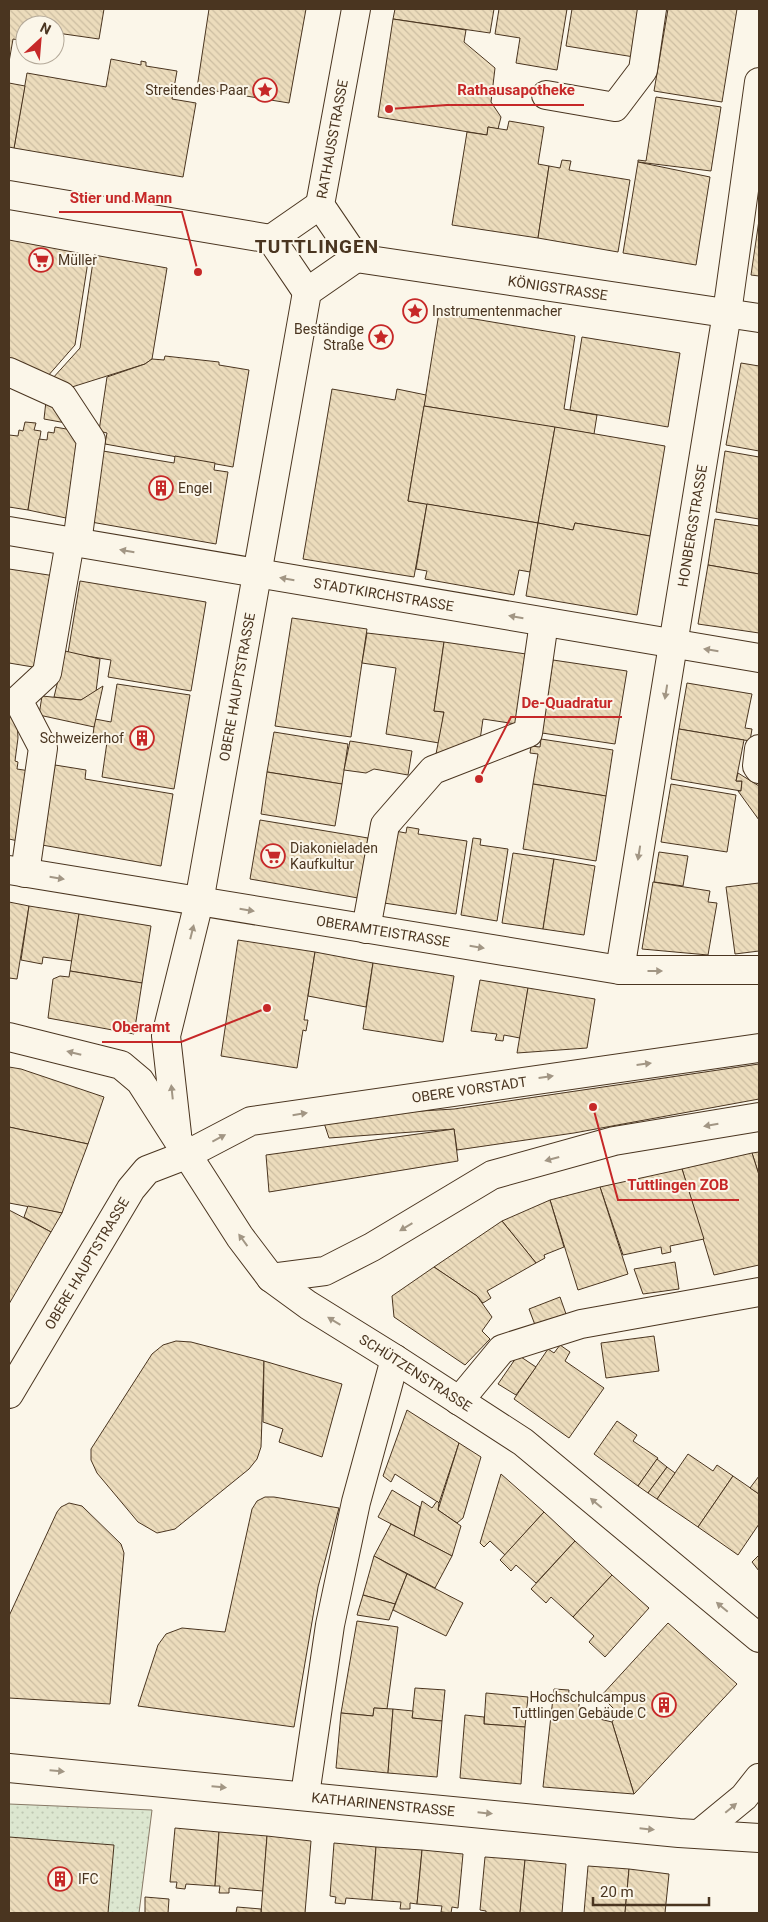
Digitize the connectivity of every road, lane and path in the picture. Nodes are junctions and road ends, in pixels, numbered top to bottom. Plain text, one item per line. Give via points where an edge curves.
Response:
1 (356, 9) edge
2 (652, 9) edge
3 (759, 82) edge
4 (546, 95) dead end
5 (9, 195) edge
6 (320, 205) junction
7 (271, 239) junction
8 (356, 258) junction
9 (307, 292) junction
10 (727, 313) junction
11 (759, 318) edge
12 (9, 372) edge
13 (9, 531) edge
14 (74, 542) junction
15 (257, 574) junction
16 (544, 622) junction
17 (673, 644) junction
18 (759, 658) edge
19 (759, 749) edge
20 (759, 769) edge
21 (17, 872) edge
22 (199, 902) junction
23 (366, 929) junction
24 (620, 970) junction
25 (759, 970) edge
26 (9, 1037) edge
27 (759, 1048) edge
28 (759, 1117) edge
29 (182, 1148) junction
30 (271, 1278) junction
31 (759, 1292) edge
32 (395, 1359) junction
33 (9, 1394) edge
34 (460, 1401) junction
35 (759, 1638) edge
36 (9, 1768) edge
37 (759, 1778) edge
38 (305, 1795) junction
39 (699, 1834) junction
40 (759, 1838) edge

1 - 6 street, RATHAUSSTRASSE
2 - 4 street via 643,70 615,107
3 - 10 street, HONBERGSTRASSE
5 - 7 street
6 - 7 street
6 - 8 street, RATHAUSSTRASSE
7 - 9 street
8 - 9 street
8 - 10 street, KÖNIGSTRASSE
9 - 15 street, OBERE HAUPTSTRASSE
10 - 11 street, KÖNIGSTRASSE
10 - 17 street, HONBERGSTRASSE
12 - 14 street via 62,396 91,440
13 - 14 street, STADTKIRCHSTRASSE
15 -> 14 street, STADTKIRCHSTRASSE
14 - 21 street via 48,673 18,700 43,748
16 -> 15 street, STADTKIRCHSTRASSE
15 - 22 street, OBERE HAUPTSTRASSE
16 - 17 street, STADTKIRCHSTRASSE
16 - 23 street via 528,733 434,770 385,825
18 -> 17 street, STADTKIRCHSTRASSE
17 -> 24 street, HONBERGSTRASSE
19 - 20 street
21 -> 22 street, OBERAMTEISTRASSE
22 -> 23 street, OBERAMTEISTRASSE
29 -> 22 street, OBERE HAUPTSTRASSE via 166,1036
23 -> 24 street, OBERAMTEISTRASSE
24 -> 25 street, OBERAMTEISTRASSE
29 -> 26 street, SCHÜTZENSTRASSE via 140,1081 121,1064
29 -> 27 street, OBERE VORSTADT via 252,1121
28 -> 30 street via 614,1141 492,1175 372,1247 325,1271
30 -> 29 street, SCHÜTZENSTRASSE
29 - 33 street, OBERE HAUPTSTRASSE via 146,1170 131,1189
32 -> 30 street, SCHÜTZENSTRASSE
31 - 34 street via 581,1324 502,1349
32 - 34 street, SCHÜTZENSTRASSE
32 - 38 street via 356,1502 330,1625
35 -> 34 street, SCHÜTZENSTRASSE via 523,1442
36 -> 38 street, KATHARINENSTRASSE
39 -> 37 street via 744,1796
38 -> 39 street, KATHARINENSTRASSE
39 - 40 street, KATHARINENSTRASSE

